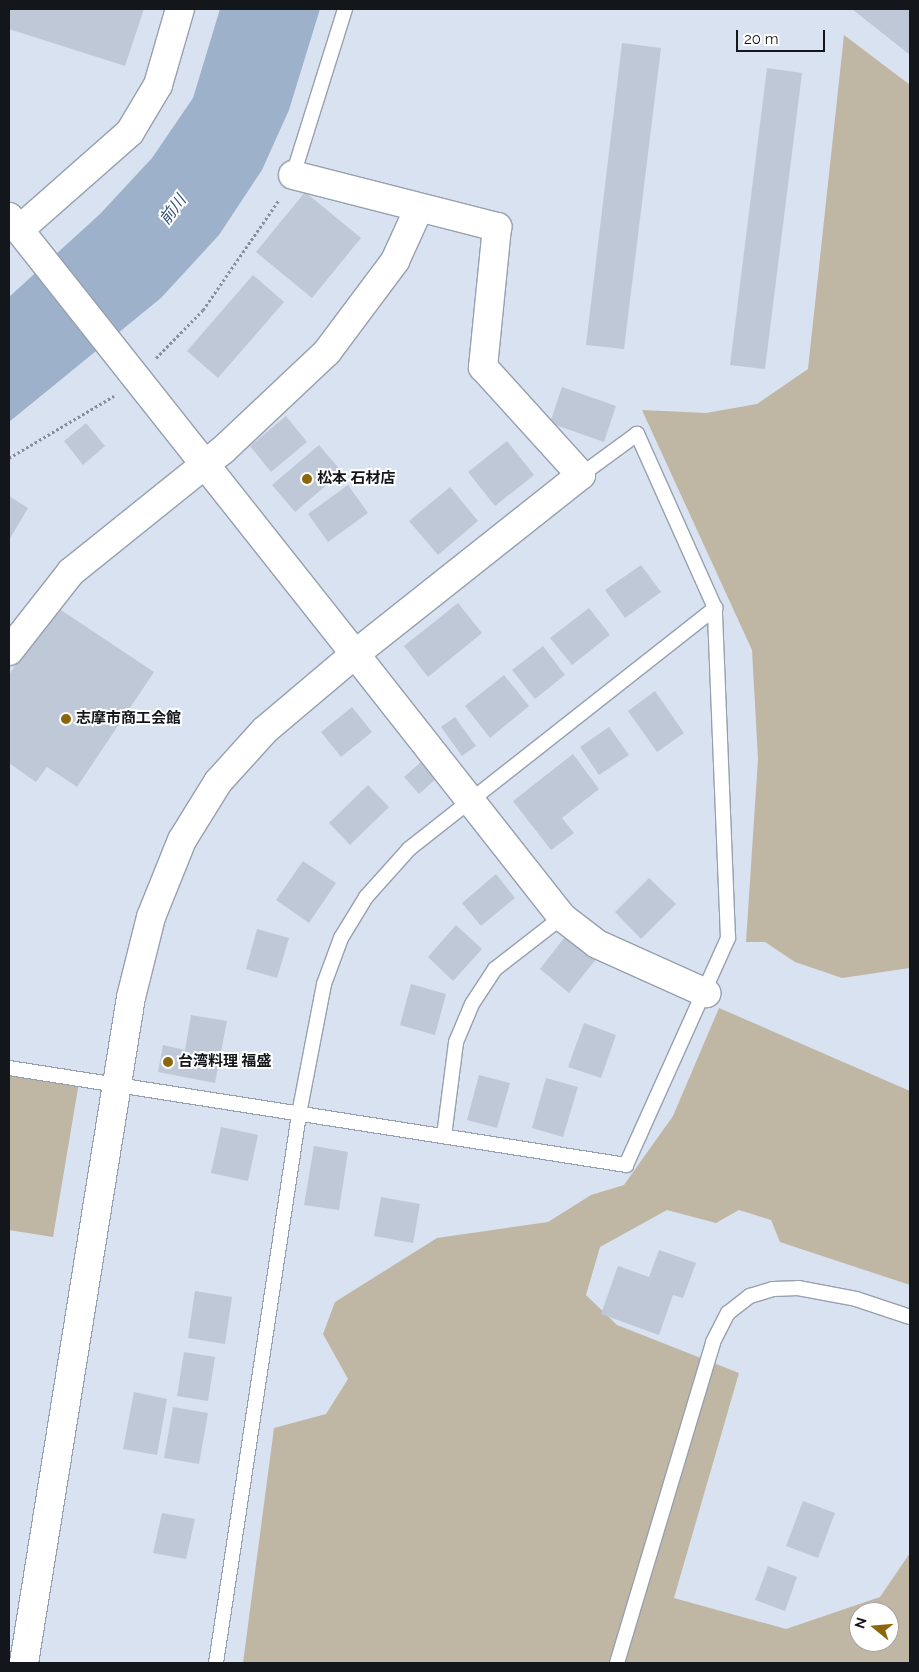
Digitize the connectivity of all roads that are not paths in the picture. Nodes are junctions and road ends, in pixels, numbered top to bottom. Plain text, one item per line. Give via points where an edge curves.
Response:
1 (180, 9) edge
2 (345, 9) edge
3 (293, 175) joint
4 (419, 208) junction
5 (18, 229) edge
6 (202, 464) junction
7 (581, 475) junction
8 (715, 608) junction
9 (9, 651) edge
10 (355, 654) junction
11 (470, 800) junction
12 (562, 917) junction
13 (706, 994) junction
14 (9, 1068) edge
15 (116, 1084) junction
16 (300, 1114) junction
17 (444, 1136) junction
18 (910, 1317) edge
19 (24, 1663) edge
20 (216, 1663) edge
21 (617, 1663) edge

1 - 5 street via 158,85 130,132
2 - 3 lane
3 - 4 street
4 - 6 street via 395,261 327,352 223,450
4 - 7 street via 497,227 483,367
5 - 6 street
6 - 9 street via 71,572
6 - 10 street
7 - 8 lane via 637,434
7 - 10 street
8 - 11 lane
8 - 13 lane via 728,938
10 - 11 street
10 - 15 street via 265,730 218,782 182,840 151,917 131,997
11 - 12 street
11 - 16 lane via 409,849 366,896 341,938 324,984
12 - 13 street via 597,944
12 - 17 lane via 495,968 472,1004 456,1042
13 - 17 lane via 626,1165
14 - 15 lane
15 - 16 lane
15 - 19 street
16 - 17 lane
16 - 20 lane
18 - 21 lane via 856,1299 798,1288 773,1289 750,1296 728,1313 713,1342

